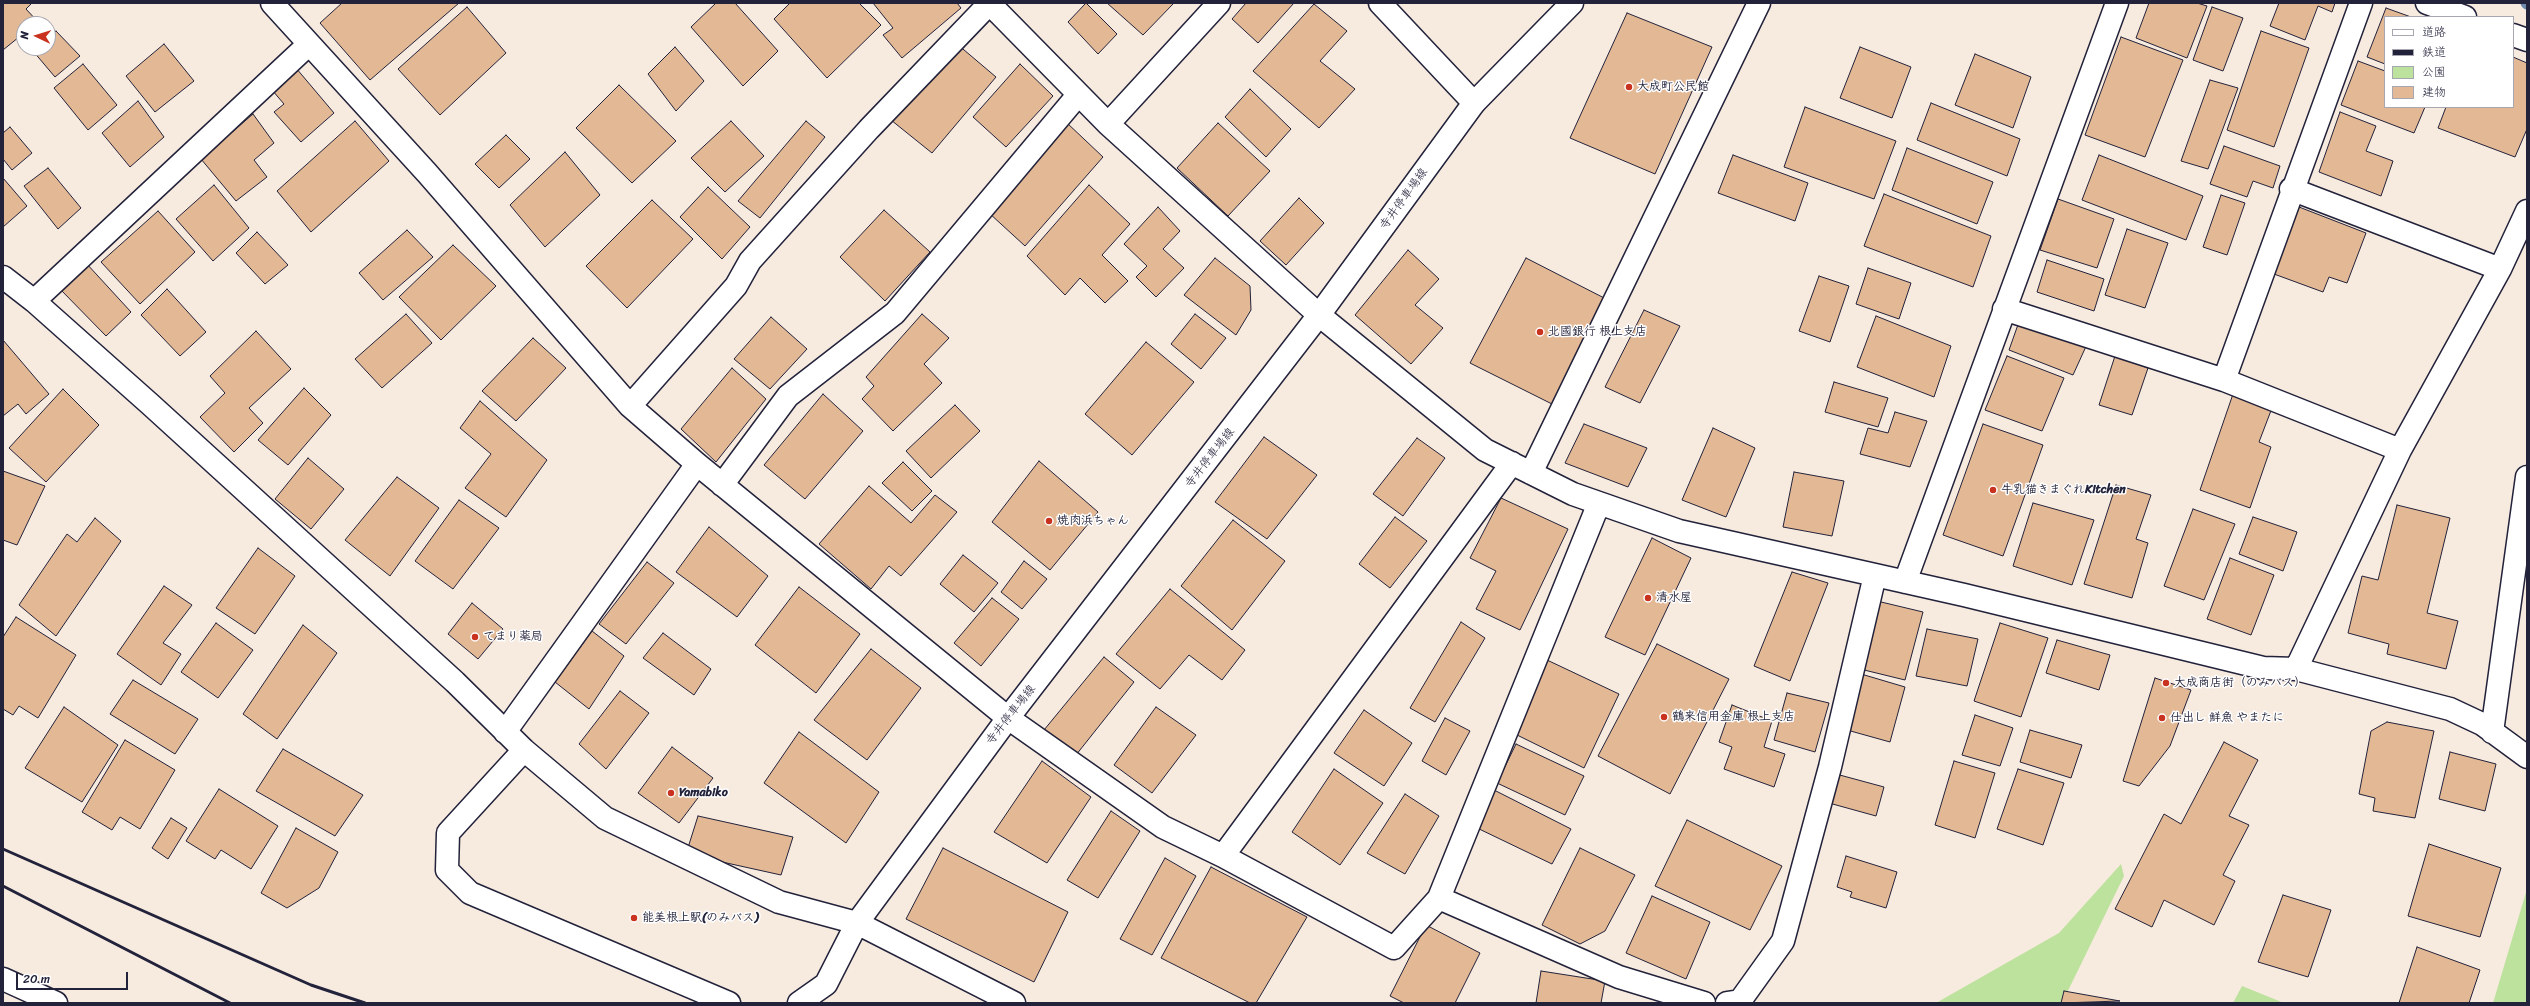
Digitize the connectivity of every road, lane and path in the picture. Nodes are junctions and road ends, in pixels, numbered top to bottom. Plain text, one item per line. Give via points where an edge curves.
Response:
1 (272, 3) edge
2 (1219, 3) edge
3 (1380, 3) edge
4 (1572, 3) edge
5 (1759, 3) edge
6 (2117, 3) edge
7 (2361, 3) edge
8 (2427, 3) edge
9 (989, 4) edge
10 (2462, 16) edge
11 (2514, 34) edge
12 (2527, 40) edge
13 (308, 45) junction
14 (1078, 95) junction
15 (1474, 102) junction
16 (1108, 124) junction
17 (2291, 189) junction
18 (2527, 211) edge
19 (2500, 269) junction
20 (3, 277) edge
21 (34, 301) junction
22 (2004, 309) junction
23 (1319, 315) junction
24 (2224, 380) junction
25 (630, 406) junction
26 (2400, 450) junction
27 (1512, 463) junction
28 (698, 464) junction
29 (1531, 473) junction
30 (2527, 477) edge
31 (722, 485) junction
32 (1599, 503) junction
33 (1874, 575) junction
34 (1905, 582) junction
35 (2296, 669) junction
36 (1008, 718) junction
37 (504, 732) junction
38 (2492, 732) junction
39 (524, 750) junction
40 (2527, 757) edge
41 (1223, 856) junction
42 (1439, 898) junction
43 (857, 923) junction
44 (3, 979) edge
45 (56, 1003) edge
46 (729, 1003) edge
47 (799, 1003) edge
48 (1014, 1003) edge
49 (1704, 1003) edge
50 (1727, 1003) edge

1 - 13 street
2 - 16 street
3 - 15 street
4 - 15 street, 寺井停車場線
5 - 29 street
6 - 22 street
7 - 17 street
8 - 10 street
9 - 14 street
9 - 25 street via 869,129 750,261 736,286
11 - 12 street
13 - 21 street
13 - 25 street via 427,173
14 - 16 street
14 - 31 street via 895,313 788,396
15 - 23 street, 寺井停車場線
16 - 23 street
17 - 19 street
17 - 24 street
18 - 19 street
19 - 26 street
20 - 21 street
21 - 37 street via 455,682
22 - 24 street
22 - 34 street
23 - 27 street via 1485,450
23 - 36 street, 寺井停車場線
24 - 26 street
25 - 28 street
26 - 35 street
27 - 29 street
27 - 41 street
28 - 31 street
28 - 37 street
29 - 32 street
30 - 38 street
31 - 36 street
32 - 33 street via 1679,531
32 - 42 street
33 - 34 street
33 - 50 street via 1830,767 1783,941 1740,1000
34 - 35 street via 2263,668
35 - 38 street via 2450,709
36 - 41 street via 1163,827
36 - 43 street, 寺井停車場線
37 - 39 street
38 - 40 street
39 - 43 street via 605,818 779,902
39 - 46 street via 448,833 447,870 470,893
41 - 42 street via 1394,948
42 - 49 street via 1619,978
43 - 47 street, 寺井停車場線 via 826,984
43 - 48 street
44 - 45 street

